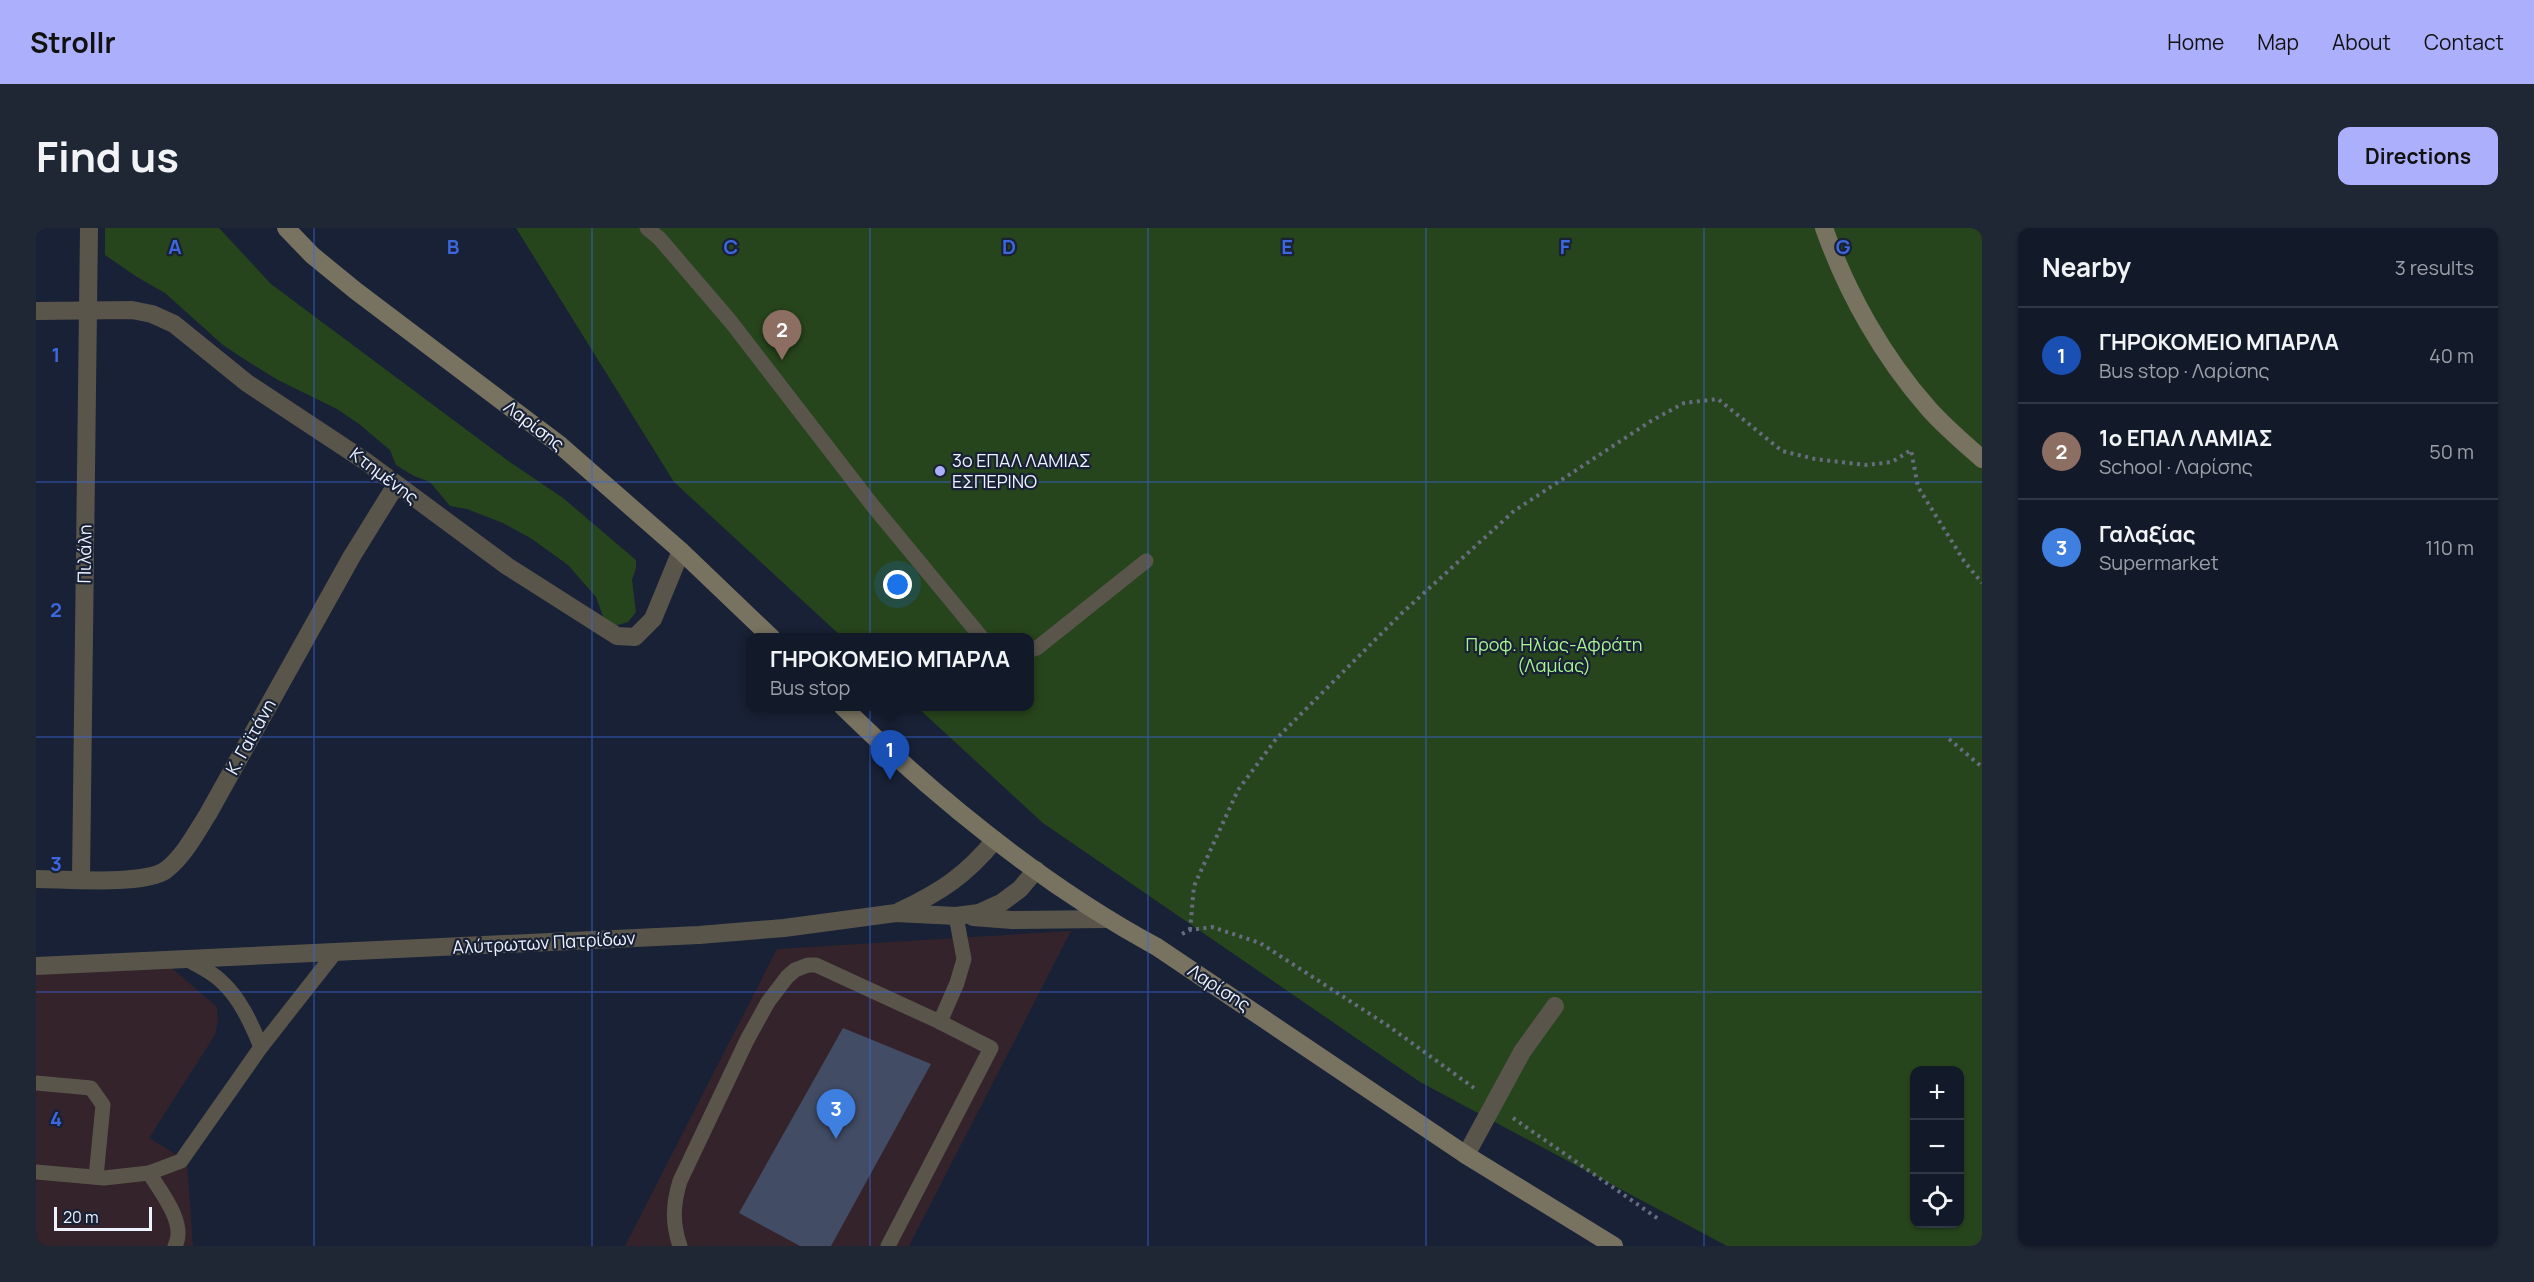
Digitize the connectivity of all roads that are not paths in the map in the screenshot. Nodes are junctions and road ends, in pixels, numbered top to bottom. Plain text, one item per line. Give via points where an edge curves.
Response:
1 (89, 228) edge
2 (286, 228) edge
3 (647, 228) edge
4 (1824, 228) edge
5 (661, 233) edge
6 (36, 311) edge
7 (88, 311) junction
8 (1982, 459) edge
9 (396, 485) junction
10 (681, 551) junction
11 (1146, 561) dead end
12 (767, 633) edge
13 (978, 633) edge
14 (1034, 649) edge
15 (847, 711) edge
16 (995, 840) junction
17 (1036, 870) junction
18 (36, 879) edge
19 (81, 879) junction
20 (896, 913) junction
21 (956, 916) junction
22 (1106, 919) junction
23 (334, 954) junction
24 (188, 960) junction
25 (36, 966) edge
26 (1555, 1006) dead end
27 (940, 1022) junction
28 (261, 1047) junction
29 (36, 1083) edge
30 (1466, 1155) junction
31 (36, 1172) edge
32 (149, 1173) junction
33 (96, 1177) junction
34 (175, 1246) edge
35 (680, 1246) edge
36 (888, 1246) edge
37 (1614, 1246) edge

1 - 7 street, Πιλάλη
2 - 10 main road, Λαρίσης via 356,291 560,445
3 - 5 lane
4 - 8 main road via 1857,301 1903,377 1930,410
5 - 13 lane via 873,506
6 - 7 street, Κτημένης
7 - 9 street, Κτημένης via 132,310 174,324 247,383
7 - 19 street, Πιλάλη
9 - 10 street, Κτημένης via 507,566 617,636 635,637 653,619
9 - 19 street, Κ. Γαϊτάνη via 184,850 165,870 144,879
10 - 12 main road, Λαρίσης
11 - 14 lane
15 - 16 main road, Λαρίσης via 903,766
16 - 17 main road, Λαρίσης
16 - 20 street via 957,880
17 - 21 street, Αλύτρωτων Πατρίδων via 1020,890 1001,903 979,913
17 - 22 main road, Λαρίσης
18 - 19 street, Κ. Γαϊτάνη
20 - 21 street, Αλύτρωτων Πατρίδων
20 - 23 street, Αλύτρωτων Πατρίδων via 699,935
21 - 22 street
21 - 27 lane via 964,959
22 - 30 main road, Λαρίσης via 1158,947
23 - 24 street, Αλύτρωτων Πατρίδων
23 - 28 lane
24 - 25 street, Αλύτρωτων Πατρίδων
24 - 28 lane via 231,991
26 - 30 street via 1522,1052
27 - 35 lane via 816,965 795,970 759,1017 680,1181 673,1218
27 - 36 lane via 991,1048
28 - 32 lane via 181,1161
29 - 33 lane via 91,1088 103,1105
30 - 37 main road, Λαρίσης
31 - 33 lane
32 - 33 lane
32 - 34 lane via 178,1228

